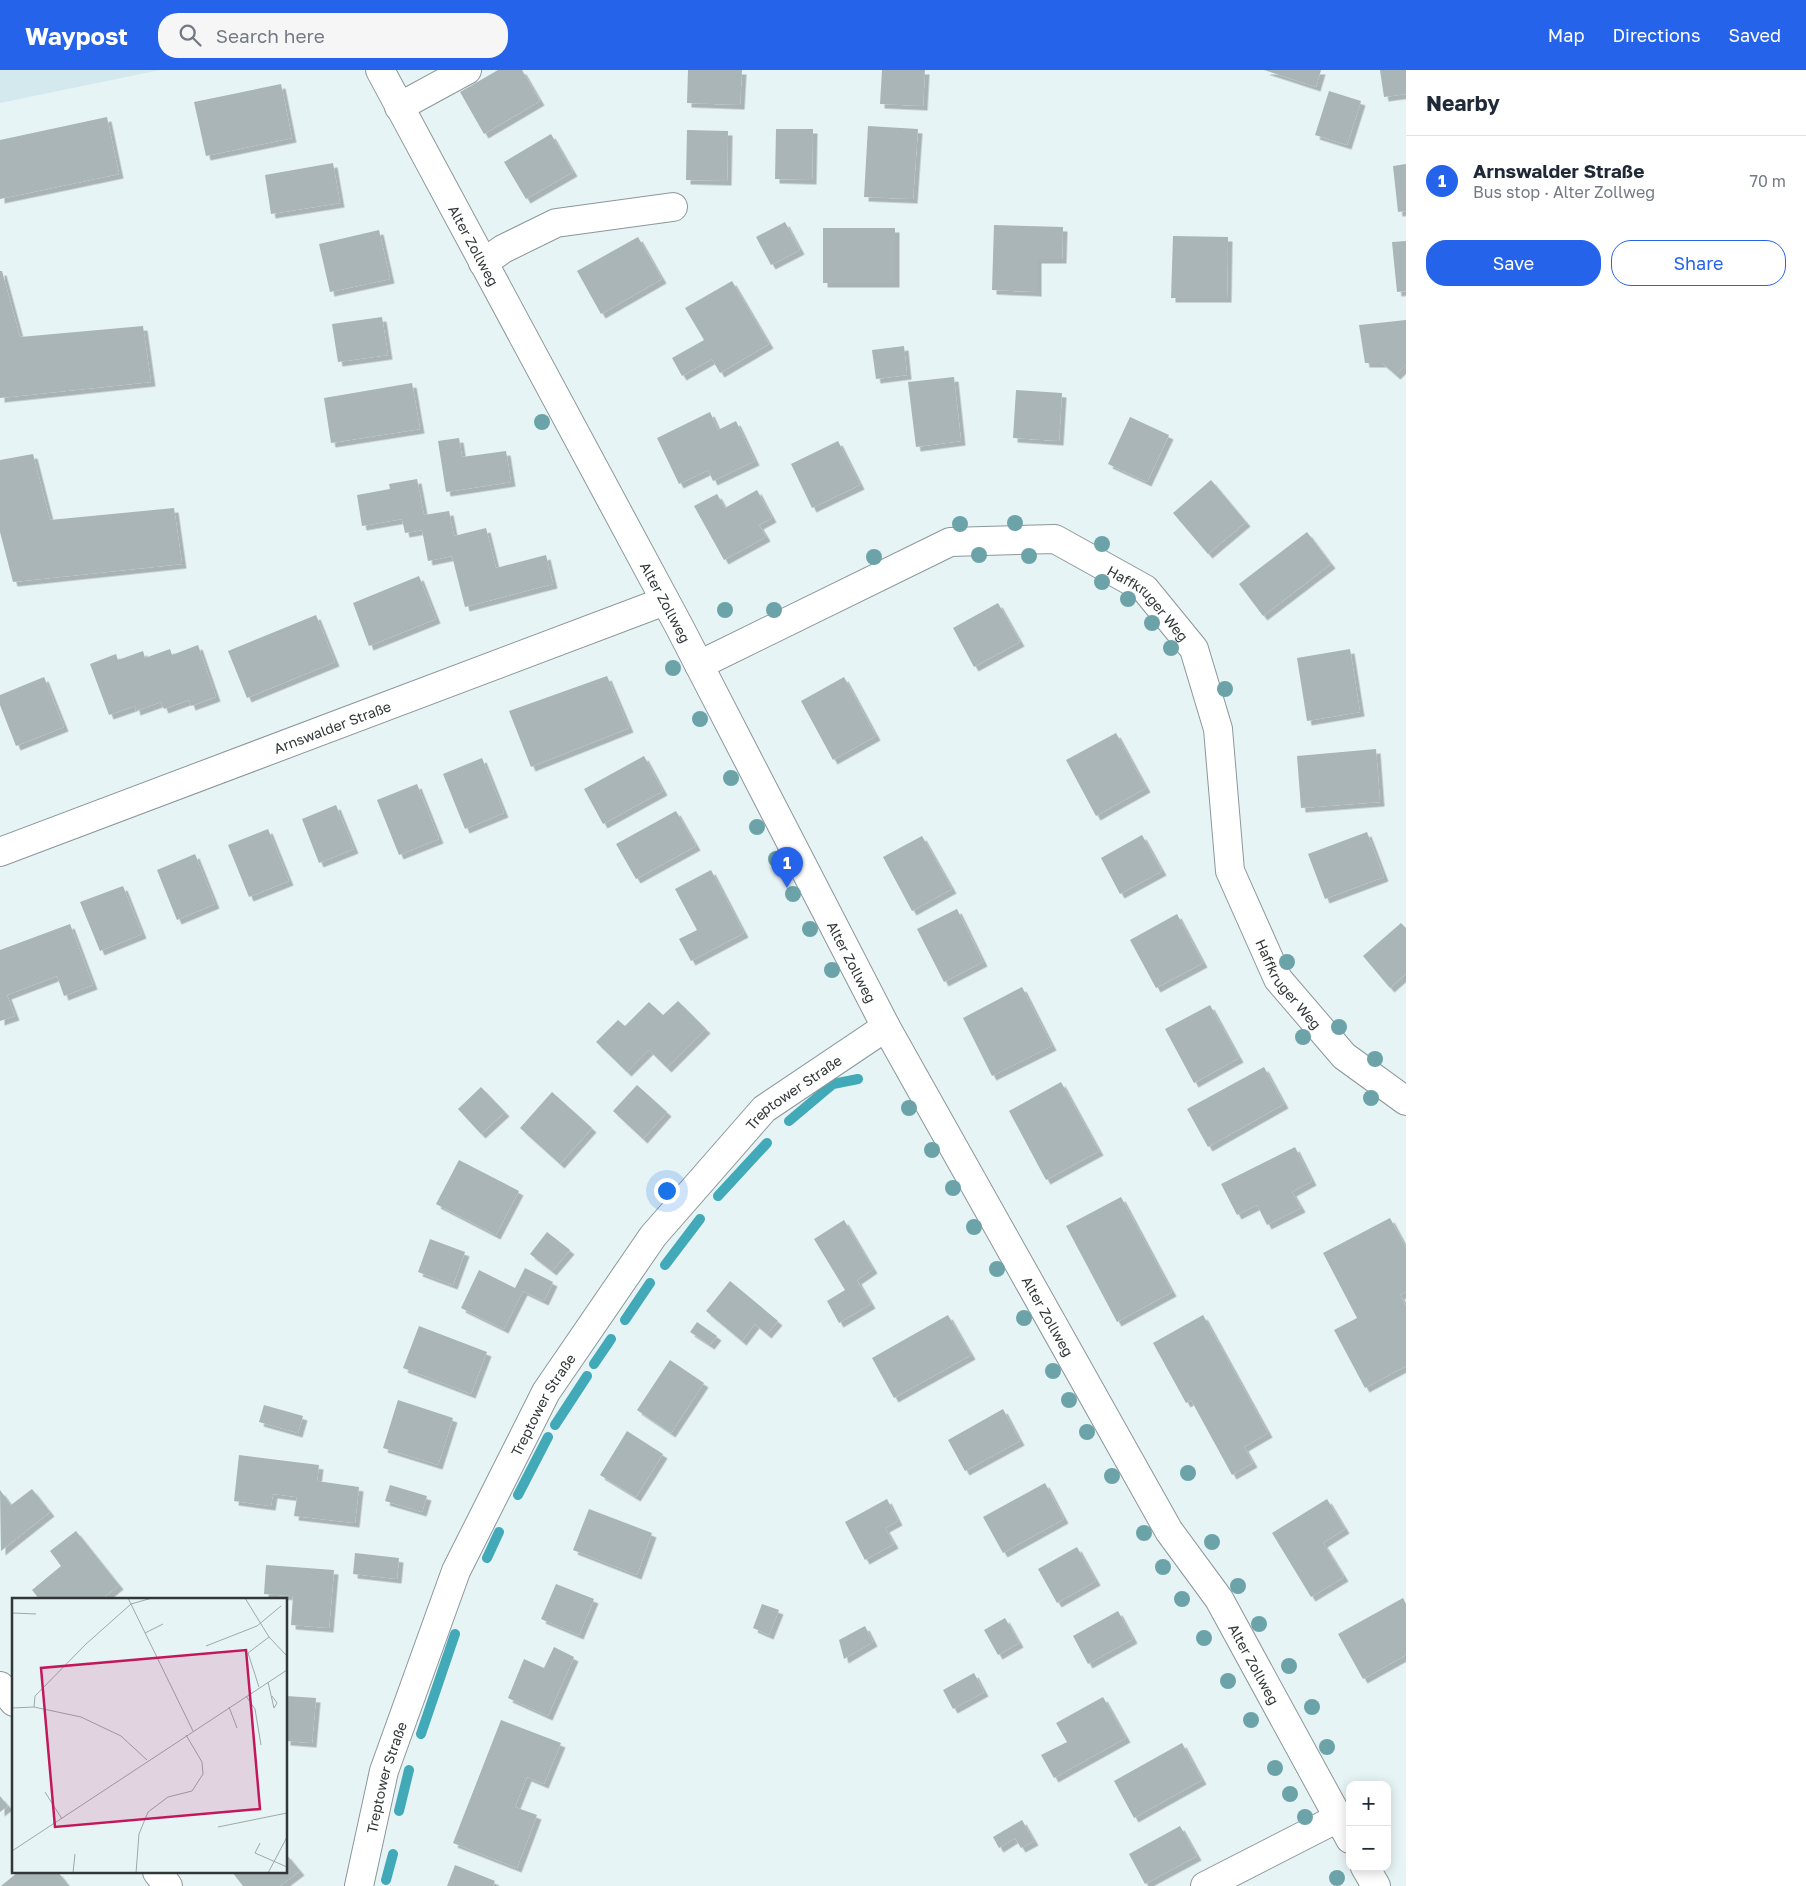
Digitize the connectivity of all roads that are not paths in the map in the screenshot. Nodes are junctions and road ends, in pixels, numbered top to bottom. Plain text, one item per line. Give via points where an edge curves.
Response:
1 (380, 70) edge
2 (467, 70) edge
3 (399, 106) junction
4 (673, 207) dead end
5 (483, 263) junction
6 (665, 601) junction
7 (699, 665) junction
8 (0, 852) edge
9 (886, 1026) junction
10 (1406, 1101) edge
11 (0, 1686) edge
12 (12, 1700) edge
13 (1344, 1828) edge
14 (1367, 1871) edge
15 (159, 1874) edge
16 (168, 1886) edge
17 (359, 1886) edge
18 (1205, 1886) edge
19 (1376, 1886) edge

1 - 3 street, Alter Zollweg
2 - 3 street
3 - 5 street, Alter Zollweg
4 - 5 street via 556,223
5 - 6 street, Alter Zollweg
6 - 7 street, Alter Zollweg
6 - 8 street, Arnswalder Straße
7 - 9 street, Alter Zollweg
7 - 10 street, Haffkruger Weg via 950,542 1055,539 1145,589 1194,649 1218,729 1230,871 1278,978 1344,1056
9 - 13 street, Alter Zollweg via 1169,1531 1219,1599
9 - 17 street, Treptower Straße via 764,1110 653,1236 546,1392 456,1571 384,1771
11 - 12 street
13 - 18 street
14 - 19 street
15 - 16 street

